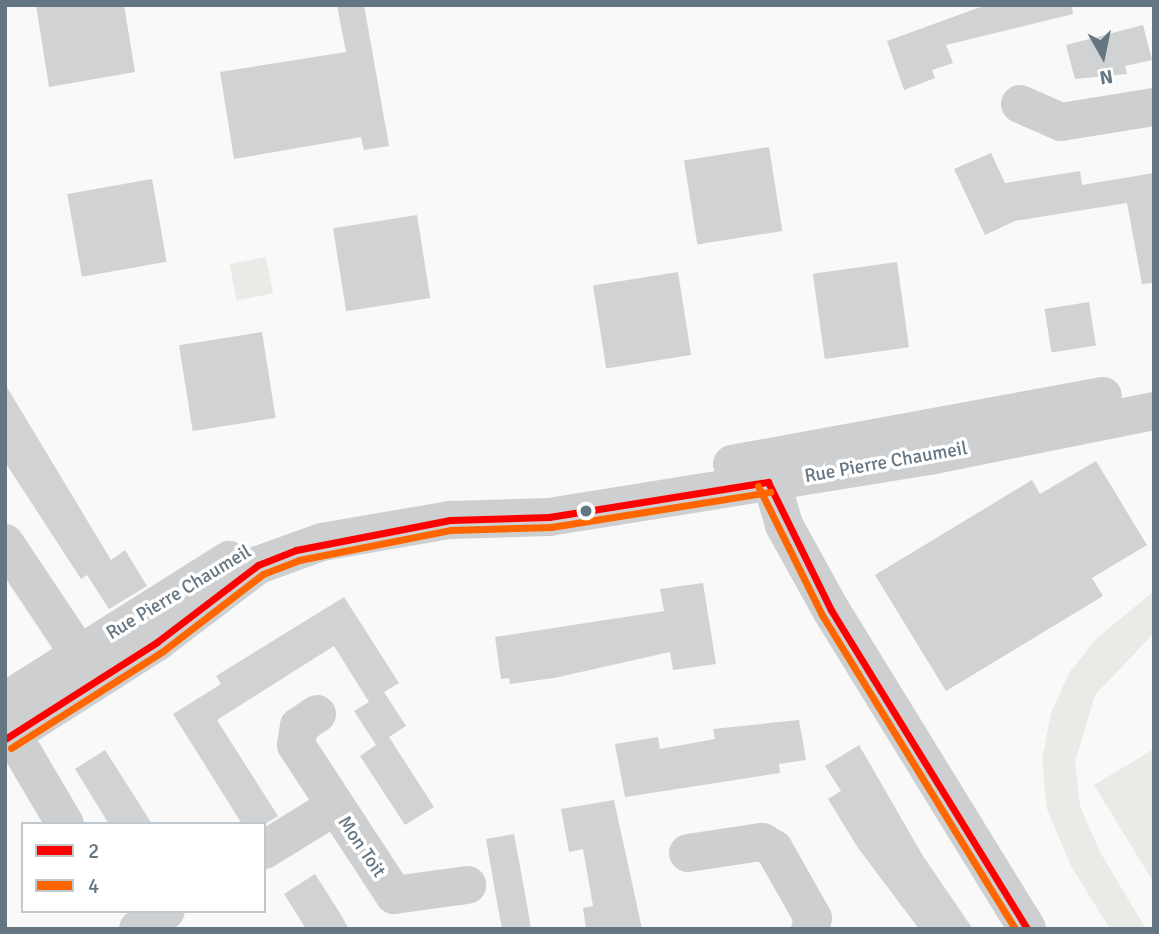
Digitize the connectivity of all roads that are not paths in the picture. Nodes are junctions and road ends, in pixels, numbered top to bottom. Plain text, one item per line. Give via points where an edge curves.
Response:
1 (1020, 104) dead end
2 (1154, 107) edge
3 (1154, 388) edge
4 (1154, 411) edge
5 (766, 469) junction
6 (5, 543) edge
7 (79, 654) junction
8 (69, 698) junction
9 (317, 714) dead end
10 (7, 727) edge
11 (334, 807) junction
12 (64, 822) edge
13 (266, 849) edge
14 (688, 853) dead end
15 (467, 885) dead end
16 (119, 913) edge
17 (163, 913) edge
18 (129, 929) edge
19 (138, 929) edge
20 (810, 929) edge
21 (1027, 929) edge

1 - 2 street via 1061,122
3 - 5 street, Rue Pierre Chaumeil
4 - 5 street, Rue Pierre Chaumeil
5 - 7 street, Rue Pierre Chaumeil via 560,495 447,503 290,532 234,556
5 - 8 street, Rue Pierre Chaumeil via 549,517 450,520 322,542 258,565
5 - 21 street via 783,525 831,610
6 - 7 street
7 - 8 street
7 - 10 street, Rue Pierre Chaumeil
8 - 10 street, Rue Pierre Chaumeil
9 - 11 street, Mon Toit via 299,726 296,745
10 - 12 street
11 - 13 street, Mon Toit
11 - 15 street, Mon Toit via 394,895
14 - 20 street via 762,842 774,849 813,918
16 - 18 street
17 - 19 street

